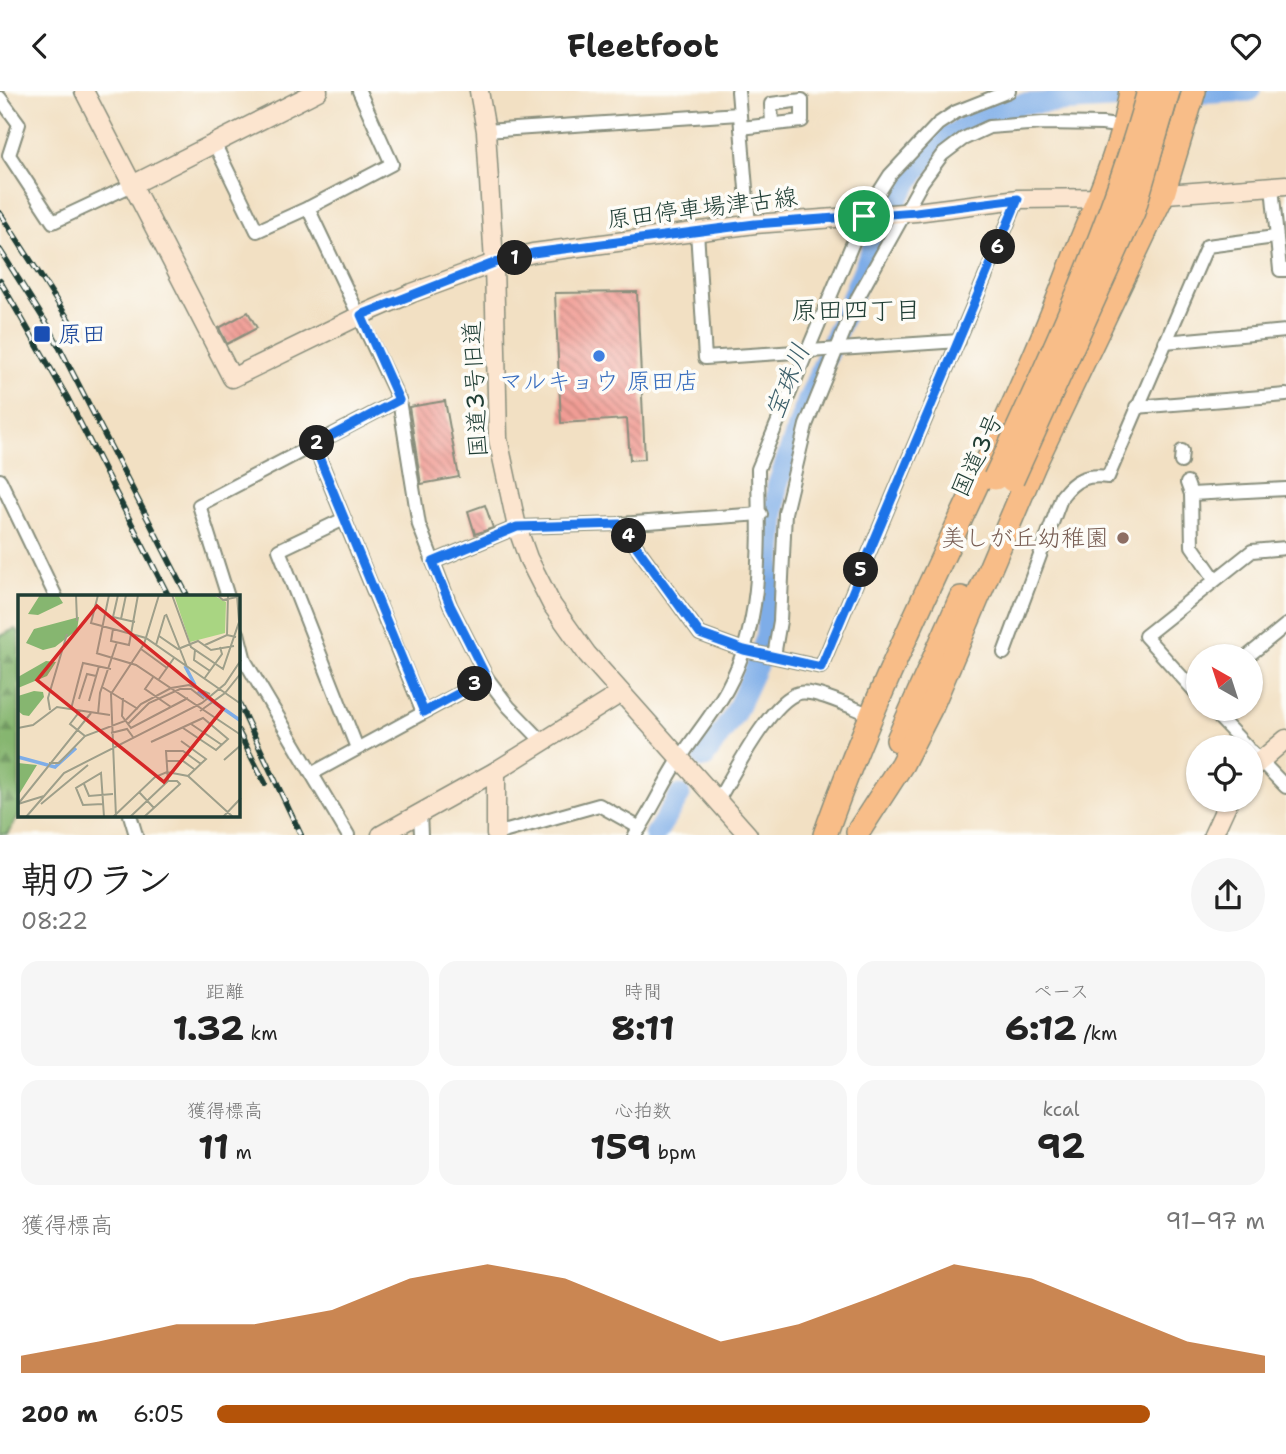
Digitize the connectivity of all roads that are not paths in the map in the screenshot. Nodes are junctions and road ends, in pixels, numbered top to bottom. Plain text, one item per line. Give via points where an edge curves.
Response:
1 (84, 91) edge
2 (318, 91) edge
3 (359, 91) edge
4 (479, 91) edge
5 (738, 91) edge
6 (1009, 91) edge
7 (1142, 91) edge
8 (1149, 91) edge
9 (1168, 91) edge
10 (1194, 91) edge
11 (0, 98) edge
12 (1128, 110) edge
13 (739, 114) junction
14 (772, 124) dead end
15 (741, 128) junction
16 (486, 131) junction
17 (214, 143) junction
18 (1131, 157) junction
19 (132, 185) junction
20 (1279, 185) edge
21 (1163, 194) junction
22 (1018, 199) junction
23 (1097, 199) junction
24 (308, 208) junction
25 (906, 212) junction
26 (864, 216) junction
27 (749, 225) junction
28 (697, 231) junction
29 (1275, 237) junction
30 (494, 263) junction
31 (1286, 270) edge
32 (361, 315) junction
33 (1286, 331) edge
34 (959, 341) junction
35 (1165, 342) junction
36 (838, 351) junction
37 (804, 354) junction
38 (1286, 395) edge
39 (399, 400) junction
40 (1136, 407) junction
41 (314, 445) junction
42 (996, 470) junction
43 (0, 480) edge
44 (1286, 489) edge
45 (761, 513) junction
46 (344, 519) junction
47 (620, 524) junction
48 (517, 527) junction
49 (1286, 548) edge
50 (433, 562) junction
51 (1215, 579) junction
52 (56, 595) edge
53 (227, 595) edge
54 (1286, 625) edge
55 (240, 641) edge
56 (1263, 644) edge
57 (744, 650) junction
58 (1004, 653) dead end
59 (774, 656) junction
60 (487, 678) junction
61 (1186, 682) edge
62 (621, 692) junction
63 (424, 712) junction
64 (871, 715) junction
65 (1221, 721) edge
66 (1233, 735) edge
67 (1286, 739) edge
68 (543, 742) junction
69 (358, 748) junction
70 (1263, 751) edge
71 (680, 758) junction
72 (1263, 767) edge
73 (496, 771) junction
74 (313, 773) junction
75 (1286, 787) edge
76 (718, 800) junction
77 (1224, 812) edge
78 (420, 813) junction
79 (131, 817) edge
80 (638, 831) edge
81 (858, 833) edge
82 (496, 834) edge
83 (136, 835) edge
84 (348, 835) edge
85 (381, 835) edge
86 (421, 835) edge
87 (748, 835) edge
88 (825, 835) edge
89 (835, 835) edge
90 (1213, 835) edge

1 - 19 street
2 - 17 street
3 - 24 street via 392,164
4 - 16 street, 国道3号旧道
5 - 13 street
6 - 26 street via 938,124 890,174
7 - 18 highway, bridge
8 - 18 highway, 国道3号, bridge
9 - 42 highway, 国道3号, bridge via 1133,212
10 - 21 highway
11 - 19 street via 19,124 9,155 52,222
12 - 23 highway
12 - 25 street via 989,127 942,155
13 - 15 street
13 - 16 street
14 - 15 street
15 - 27 street
16 - 30 street, 国道3号旧道
17 - 19 street
17 - 24 street via 257,231
18 - 42 highway, 国道3号, bridge via 1082,286
19 - 32 street, 原田停車場津古線 via 232,379
20 - 21 street, 原田停車場津古線
20 - 29 street
21 - 23 street, 原田停車場津古線
21 - 81 highway via 1038,456 932,705 902,764
22 - 23 street, 原田停車場津古線
22 - 25 street, 原田停車場津古線
22 - 34 street
23 - 42 highway
24 - 32 street
25 - 26 street, 原田停車場津古線
25 - 36 street via 858,297
26 - 27 street, 原田停車場津古線
26 - 37 street
27 - 28 street, 原田停車場津古線
28 - 30 street, 原田停車場津古線 via 533,253
28 - 37 street via 705,358
29 - 31 street via 1280,270
29 - 35 street via 1207,246
30 - 32 street, 原田停車場津古線
30 - 48 street, 国道3号旧道 via 498,439
32 - 39 street
33 - 35 street
34 - 36 street
34 - 59 street via 821,667
35 - 40 street
36 - 37 street
36 - 59 street via 806,425 793,469 785,513
37 - 45 street via 758,468
38 - 40 street
39 - 41 street
39 - 50 street via 419,525
40 - 58 street via 1108,477 1081,478 1062,496
41 - 46 street
41 - 53 street via 198,505
42 - 64 highway
42 - 81 highway, 国道3号
42 - 89 highway, 国道3号
43 - 52 street
44 - 51 street via 1189,489 1192,546
45 - 47 street
45 - 57 street via 758,569
46 - 63 street
46 - 69 street via 279,550
47 - 48 street
47 - 57 street via 700,634
48 - 50 street
48 - 62 street, 国道3号旧道 via 552,605
49 - 51 street via 1252,551
50 - 60 street
51 - 61 street via 1144,636
54 - 56 street
55 - 74 street via 245,661
57 - 59 street
57 - 71 street via 713,715
60 - 63 street
60 - 68 street
62 - 68 street
62 - 71 street, 国道3号旧道
63 - 69 street
64 - 76 street via 814,694 799,693 780,703
64 - 88 highway
65 - 66 street
67 - 70 street
68 - 73 street
69 - 74 street
71 - 76 street, 国道3号旧道
71 - 80 street
72 - 75 street
73 - 78 street
73 - 82 street
74 - 84 street
76 - 87 street, 国道3号旧道
77 - 90 street
78 - 85 street
78 - 86 street
79 - 83 street
80 - 82 street via 599,805

